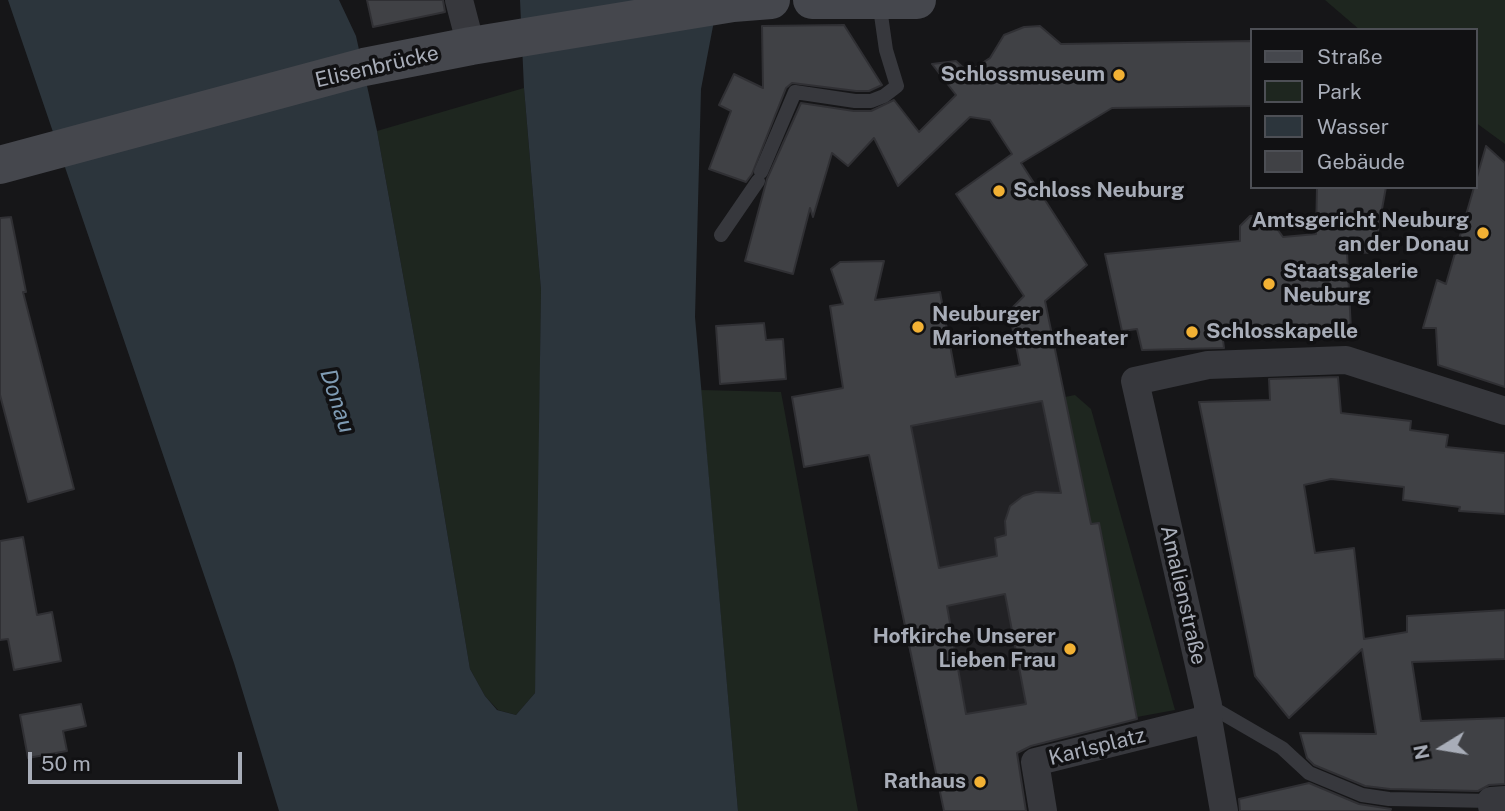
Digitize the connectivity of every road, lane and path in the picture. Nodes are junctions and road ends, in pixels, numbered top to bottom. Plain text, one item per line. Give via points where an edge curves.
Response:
1 (459, 0) edge
2 (771, 0) edge
3 (812, 0) edge
4 (916, 0) edge
5 (879, 1) edge
6 (471, 46) junction
7 (14, 161) edge
8 (721, 235) dead end
9 (1505, 411) edge
10 (1208, 712) junction
11 (1496, 804) edge
12 (1043, 811) edge
13 (1224, 811) edge

1 - 6 street
2 - 6 main road, Elisenbrücke
3 - 5 main road
4 - 5 main road
5 - 8 lane via 897,86 884,96 855,101 795,92 759,177
6 - 7 main road, Elisenbrücke via 364,67
9 - 10 street, Amalienstraße via 1346,360 1208,365 1135,381
10 - 11 lane via 1282,748 1309,773 1362,795
10 - 12 street, Karlsplatz via 1035,762
10 - 13 street, Amalienstraße

